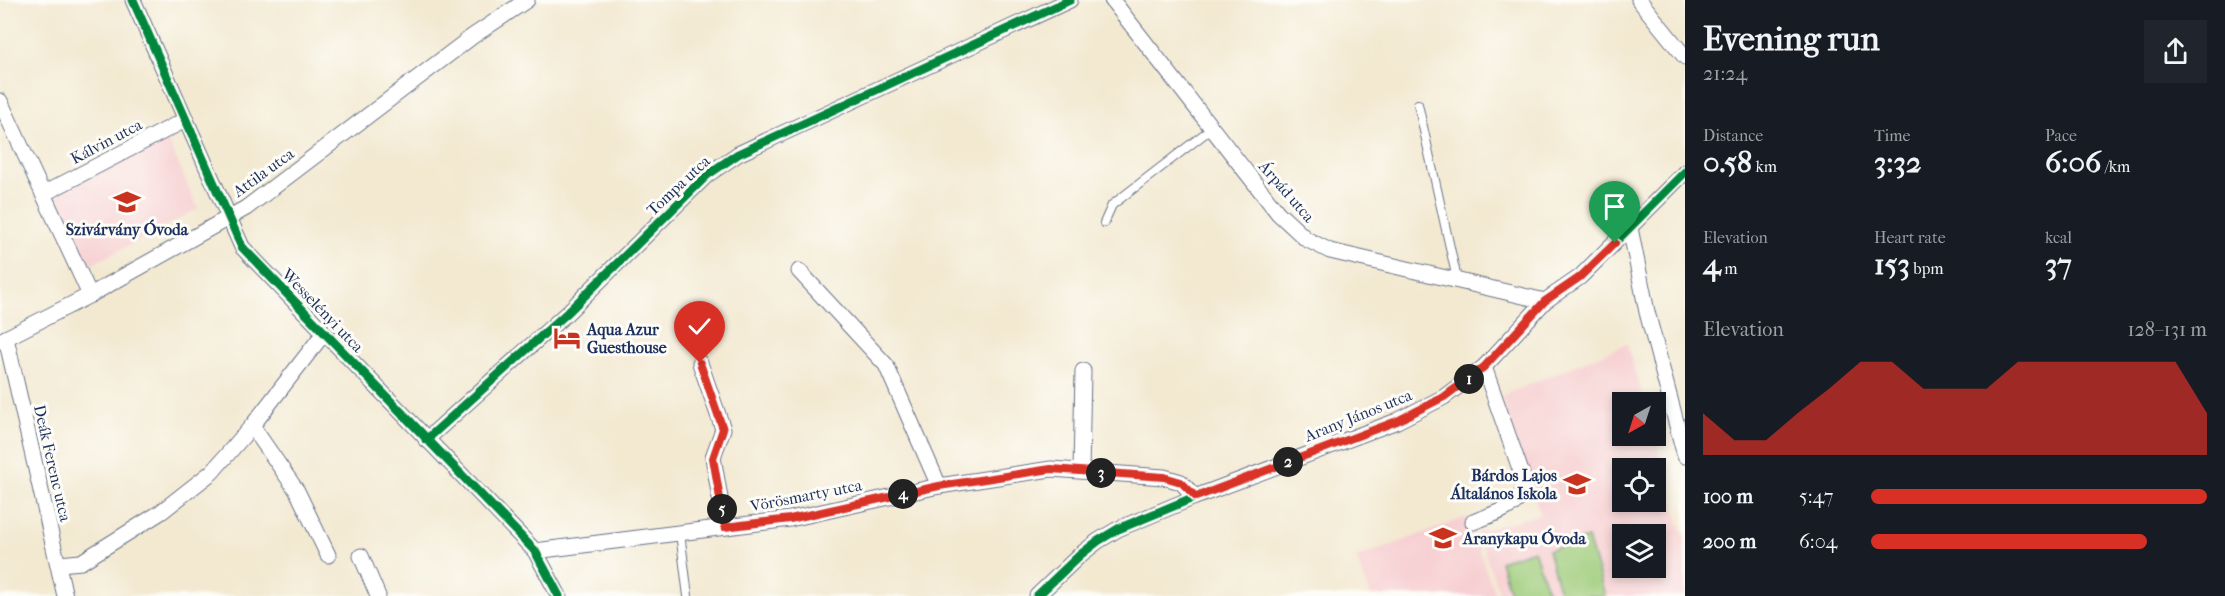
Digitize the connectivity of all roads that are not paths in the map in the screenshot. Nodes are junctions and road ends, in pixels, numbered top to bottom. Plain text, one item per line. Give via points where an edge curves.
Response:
1 (134, 0) edge
2 (527, 0) edge
3 (1070, 0) edge
4 (1112, 0) edge
5 (1639, 0) edge
6 (1685, 57) edge
7 (0, 101) edge
8 (1418, 104) dead end
9 (185, 120) junction
10 (1212, 128) junction
11 (1685, 172) edge
12 (43, 194) junction
13 (228, 219) junction
14 (1104, 223) dead end
15 (1630, 228) junction
16 (799, 271) dead end
17 (1457, 279) junction
18 (90, 295) junction
19 (1545, 301) junction
20 (324, 333) junction
21 (3, 339) edge
22 (700, 363) dead end
23 (1484, 367) junction
24 (1083, 371) dead end
25 (252, 426) junction
26 (426, 440) junction
27 (1685, 456) edge
28 (1081, 471) junction
29 (939, 486) junction
30 (1196, 497) junction
31 (1473, 522) dead end
32 (725, 527) junction
33 (680, 533) junction
34 (535, 551) junction
35 (328, 555) dead end
36 (361, 556) dead end
37 (58, 564) junction
38 (65, 596) edge
39 (378, 596) edge
40 (559, 596) edge
41 (688, 596) edge
42 (1037, 596) edge

1 - 9 street, Wesselényi utca
2 - 13 street, Attila utca
3 - 26 street, Tompa utca via 738,154 707,175 567,313
4 - 10 street, Árpád utca
5 - 6 street
7 - 12 street
8 - 17 lane
9 - 12 street, Kálvin utca
9 - 13 street, Wesselényi utca
10 - 14 lane via 1112,205
10 - 17 street, Árpád utca via 1278,213 1306,239 1330,251
11 - 15 street, Arany János utca
12 - 18 street
13 - 18 street, Attila utca
13 - 20 street, Wesselényi utca via 242,247
15 - 19 street, Arany János utca via 1580,277
15 - 27 street via 1647,312
16 - 29 street via 886,365
17 - 19 street, Árpád utca
18 - 21 street, Attila utca
19 - 23 street, Arany János utca
20 - 25 street
20 - 26 street, Wesselényi utca
21 - 37 street, Deák Ferenc utca
22 - 32 street via 723,429 713,458
23 - 30 street, Arany János utca via 1462,386 1419,411
23 - 31 street via 1525,489 1512,505
24 - 28 street
25 - 35 street via 297,491
25 - 37 street via 212,472 161,512 81,562
26 - 34 street, Wesselényi utca
28 - 29 street, Vörösmarty utca via 1051,469
28 - 30 street, Vörösmarty utca via 1164,477 1181,482
29 - 32 street, Vörösmarty utca via 790,519
30 - 42 street, Arany János utca via 1098,540
32 - 33 street, Vörösmarty utca
33 - 34 street, Vörösmarty utca
33 - 41 lane
34 - 40 street, Wesselényi utca
36 - 39 street
37 - 38 street, Deák Ferenc utca

